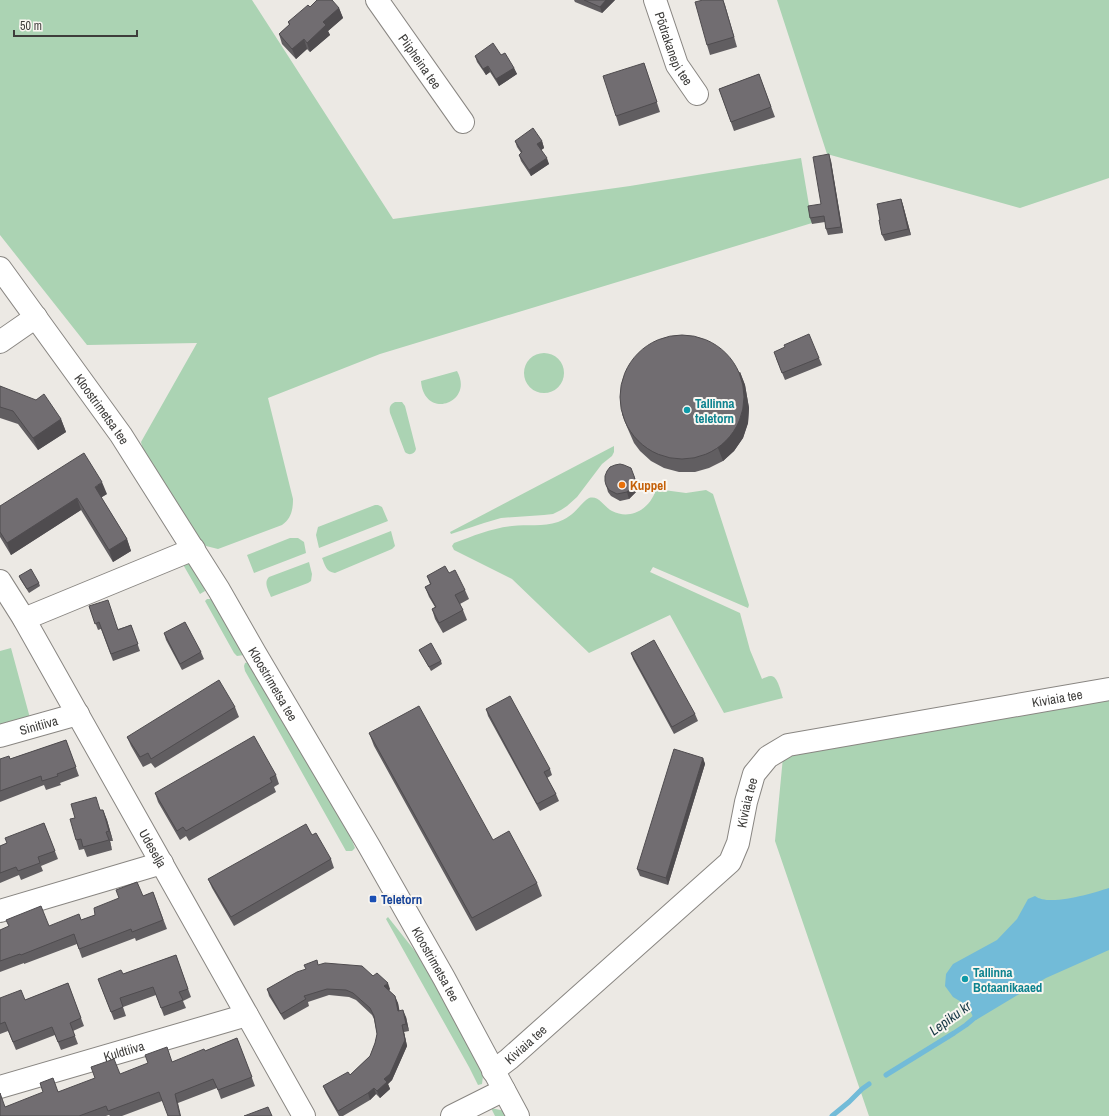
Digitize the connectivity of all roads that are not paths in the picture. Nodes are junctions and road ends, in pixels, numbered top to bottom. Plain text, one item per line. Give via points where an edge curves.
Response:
1 (377, 0) edge
2 (655, 0) edge
3 (697, 94) dead end
4 (464, 122) dead end
5 (0, 268) edge
6 (36, 317) junction
7 (0, 342) edge
8 (194, 549) junction
9 (0, 581) edge
10 (24, 619) junction
11 (1109, 689) edge
12 (78, 714) junction
13 (0, 736) edge
14 (162, 863) junction
15 (0, 911) edge
16 (247, 1015) junction
17 (494, 1071) junction
18 (0, 1087) edge
19 (504, 1090) junction
20 (304, 1116) edge
21 (452, 1116) edge
22 (518, 1116) edge

1 - 4 street, Piipheina tee
2 - 3 street, Põdrakanepi tee via 676,65
5 - 6 street, Kloostrimetsa tee
6 - 7 street
6 - 8 street, Kloostrimetsa tee via 122,436
8 - 10 street
8 - 17 street, Kloostrimetsa tee via 369,846
9 - 10 street, Udeselja
10 - 12 street, Udeselja
11 - 17 street, Kiviaia tee via 788,745 768,757 754,774 738,843 730,862
12 - 13 street, Sinitiiva
12 - 14 street, Udeselja
14 - 15 street
14 - 16 street, Udeselja
16 - 18 street, Kuldtiiva
16 - 20 street, Udeselja
17 - 19 street, Kloostrimetsa tee
19 - 21 street
19 - 22 street, Kloostrimetsa tee

